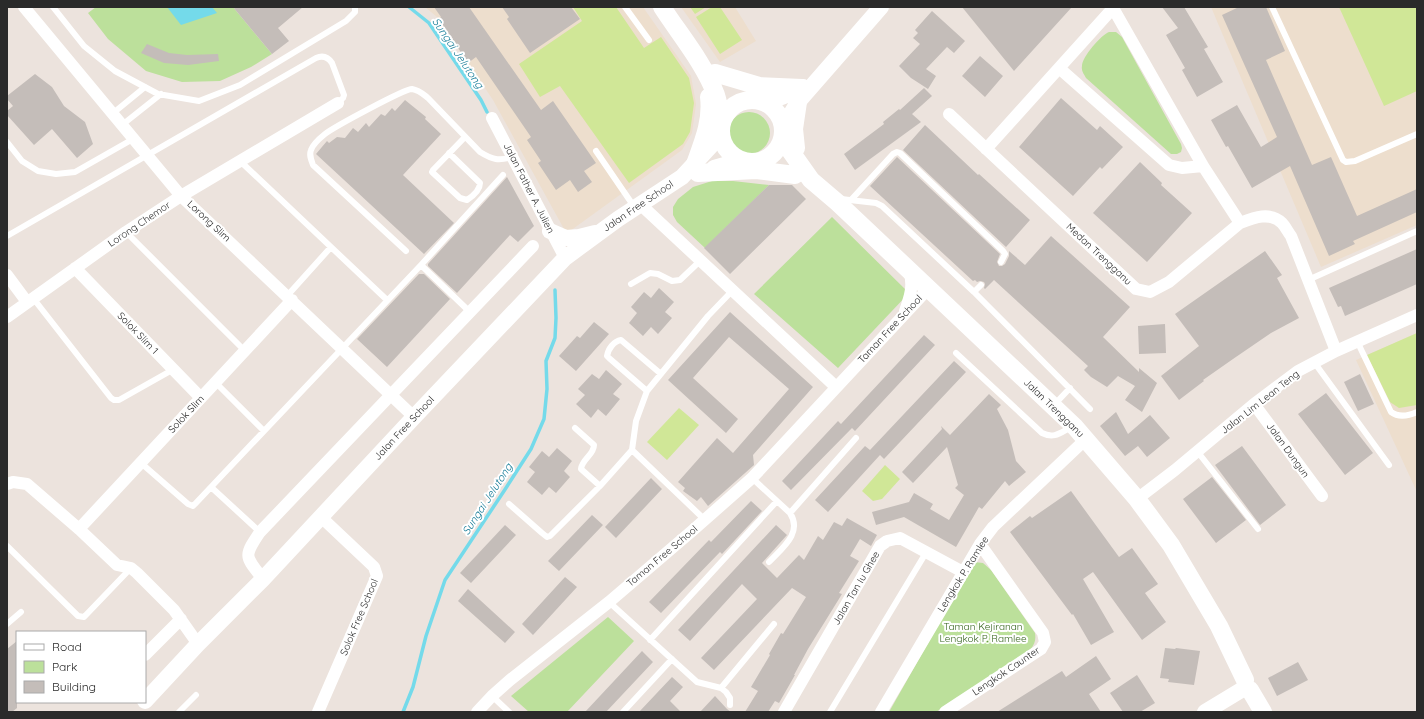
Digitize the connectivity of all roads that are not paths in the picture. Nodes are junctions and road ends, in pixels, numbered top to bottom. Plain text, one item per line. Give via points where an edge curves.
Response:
1 (24, 7) edge
2 (53, 7) edge
3 (355, 7) edge
4 (625, 7) edge
5 (662, 7) edge
6 (881, 7) edge
7 (1114, 7) edge
8 (1272, 7) edge
9 (649, 40) dead end
10 (706, 68) junction
11 (1059, 68) junction
12 (145, 87) junction
13 (806, 90) junction
14 (161, 94) junction
15 (758, 101) junction
16 (338, 103) joint
17 (112, 114) junction
18 (949, 114) dead end
19 (492, 118) dead end
20 (122, 125) junction
21 (721, 129) junction
22 (782, 133) junction
23 (1417, 134) edge
24 (465, 137) junction
25 (133, 139) junction
26 (7, 142) edge
27 (986, 149) junction
28 (596, 151) dead end
29 (449, 153) junction
30 (147, 156) junction
31 (513, 157) junction
32 (742, 160) junction
33 (762, 160) junction
34 (240, 161) junction
35 (1203, 166) junction
36 (692, 171) junction
37 (801, 171) junction
38 (503, 175) dead end
39 (182, 196) junction
40 (842, 199) junction
41 (637, 206) junction
42 (1240, 224) junction
43 (550, 231) junction
44 (600, 231) junction
45 (1417, 231) edge
46 (126, 232) junction
47 (7, 236) edge
48 (534, 246) dead end
49 (331, 248) junction
50 (406, 251) dead end
51 (565, 258) junction
52 (700, 261) junction
53 (1001, 262) dead end
54 (421, 265) junction
55 (75, 268) junction
56 (909, 271) junction
57 (7, 275) edge
58 (1308, 280) junction
59 (631, 284) dead end
60 (980, 285) dead end
61 (928, 289) junction
62 (732, 291) junction
63 (974, 292) junction
64 (290, 298) junction
65 (30, 300) junction
66 (387, 300) junction
67 (470, 313) junction
68 (903, 315) junction
69 (1417, 315) edge
70 (7, 317) edge
71 (1357, 341) junction
72 (342, 349) junction
73 (245, 351) junction
74 (1336, 351) junction
75 (956, 353) dead end
76 (1314, 362) junction
77 (174, 369) junction
78 (661, 374) junction
79 (216, 382) junction
80 (836, 387) junction
81 (1070, 388) junction
82 (647, 391) junction
83 (390, 395) junction
84 (201, 398) junction
85 (1254, 404) junction
86 (1053, 406) junction
87 (1090, 409) dead end
88 (1417, 412) edge
89 (414, 417) junction
90 (1073, 426) junction
91 (575, 428) dead end
92 (264, 431) junction
93 (856, 438) dead end
94 (1086, 439) junction
95 (632, 450) junction
96 (1197, 451) junction
97 (141, 463) junction
98 (1389, 465) dead end
99 (752, 478) junction
100 (10, 483) edge
101 (600, 486) junction
102 (211, 487) junction
103 (1322, 496) dead end
104 (1137, 499) junction
105 (777, 500) junction
106 (509, 504) dead end
107 (790, 513) junction
108 (321, 517) junction
109 (705, 520) junction
110 (79, 529) junction
111 (1258, 529) dead end
112 (260, 532) junction
113 (980, 544) junction
114 (7, 546) edge
115 (927, 551) junction
116 (769, 562) dead end
117 (131, 568) junction
118 (963, 572) junction
119 (263, 579) junction
120 (609, 602) junction
121 (21, 612) dead end
122 (181, 619) junction
123 (7, 624) edge
124 (774, 624) dead end
125 (650, 640) junction
126 (198, 644) junction
127 (146, 654) edge
128 (672, 659) junction
129 (1246, 686) junction
130 (721, 688) junction
131 (196, 695) dead end
132 (492, 696) junction
133 (146, 701) edge
134 (144, 703) edge
135 (730, 705) dead end
136 (135, 712) edge
137 (180, 712) edge
138 (318, 712) edge
139 (477, 712) edge
140 (509, 712) edge
141 (623, 712) edge
142 (784, 712) edge
143 (830, 712) edge
144 (881, 712) edge
145 (945, 712) edge
146 (1205, 712) edge
147 (1263, 712) edge

1 - 17 street, Lorong Slim
2 - 12 lane via 84,46 115,71
3 - 14 lane via 355,12 346,22 240,85 199,101
4 - 9 lane
5 - 10 main road
6 - 13 street
7 - 11 street
7 - 35 street
8 - 23 lane via 1343,160 1355,161
10 - 13 main road via 759,86
10 - 15 main road via 732,88
10 - 21 main road via 716,95
10 - 36 main road via 709,118 706,136
11 - 27 street
11 - 35 street via 1169,165 1182,168
12 - 14 lane
12 - 17 lane
13 - 15 street
13 - 22 street
13 - 37 main road via 794,129
14 - 20 lane
15 - 21 main road via 740,102 732,107 726,114
15 - 22 main road via 774,109 780,117
16 - 30 lane via 344,92 329,59 320,56
16 - 34 street, Lorong Chemor
17 - 20 street, Lorong Slim
18 - 27 street, Medan Trengganu
19 - 31 street, Jalan Father A. Julien
20 - 25 street, Lorong Slim
21 - 32 main road via 727,150
21 - 36 street, Jalan Free School
22 - 33 main road via 778,148
22 - 37 main road, Jalan Trengganu
24 - 29 lane
24 - 31 lane via 489,157 501,160
24 - 50 lane via 419,90 409,90 326,133 311,150 313,165
25 - 26 lane via 75,172 56,174 38,171 22,161
25 - 30 street, Lorong Slim
27 - 42 street, Medan Trengganu via 1136,289 1150,292 1169,282
28 - 41 lane
29 - 29 lane via 432,172 460,198 467,200 478,190 480,183
30 - 39 street, Lorong Slim
30 - 47 lane
31 - 43 street, Jalan Father A. Julien
32 - 33 main road
32 - 36 street, Jalan Free School
33 - 37 main road, Jalan Trengganu
34 - 39 street, Lorong Chemor
34 - 49 lane
35 - 42 street
36 - 37 main road
36 - 41 street, Jalan Free School
37 - 40 main road, Jalan Trengganu
38 - 54 lane
39 - 46 street, Lorong Chemor
39 - 64 street, Lorong Slim
40 - 53 lane via 893,154 900,153 1003,251 1005,254
40 - 56 main road, Jalan Trengganu
40 - 63 lane via 880,205
41 - 44 street, Jalan Free School
41 - 52 street
42 - 58 street, Medan Trengganu via 1265,216 1281,222 1291,236
43 - 44 street via 566,238
43 - 51 street, Jalan Father A. Julien
44 - 51 street, Jalan Free School
45 - 58 lane
46 - 55 street, Lorong Chemor
46 - 73 lane
48 - 67 street
49 - 64 lane
49 - 66 lane
51 - 89 street, Jalan Free School
52 - 59 lane via 680,280 672,281 650,273
52 - 62 street
54 - 66 lane
54 - 67 lane
55 - 65 street, Lorong Chemor
55 - 77 street, Solok Slim 1
56 - 61 main road, Jalan Trengganu
56 - 68 street via 912,287
57 - 65 street
58 - 74 street, Medan Trengganu
60 - 63 lane
61 - 68 street, Taman Free School
61 - 86 main road, Jalan Trengganu
62 - 78 lane
62 - 80 street
63 - 81 lane
64 - 72 street, Lorong Slim
64 - 73 street, Solok Slim
65 - 70 street, Lorong Chemor
65 - 77 lane via 114,400 119,400
66 - 72 lane
67 - 83 street
68 - 80 street, Taman Free School
69 - 71 street, Jalan Lim Lean Teng
71 - 74 street, Jalan Lim Lean Teng
71 - 88 lane via 1391,412 1400,416
72 - 83 street, Lorong Slim
72 - 92 lane
73 - 79 street, Solok Slim
74 - 76 street, Jalan Lim Lean Teng
75 - 90 lane via 1042,433 1055,436
76 - 85 street, Jalan Lim Lean Teng
76 - 98 lane
77 - 84 street, Solok Slim 1
78 - 82 lane
78 - 82 lane via 621,340 608,351 609,358
79 - 84 street, Solok Slim
79 - 92 lane
80 - 99 street, Taman Free School
81 - 86 lane
81 - 87 lane
82 - 95 lane via 636,421
83 - 89 street, Lorong Slim
83 - 112 street
84 - 97 street, Solok Slim
85 - 96 street, Jalan Lim Lean Teng
85 - 103 street, Jalan Dungun
86 - 90 main road, Jalan Trengganu
89 - 108 street, Jalan Free School
90 - 94 main road, Jalan Trengganu
91 - 101 lane via 594,445 581,469
92 - 102 lane
93 - 107 lane
94 - 104 main road, Jalan Trengganu
94 - 113 street, Lengkok P. Ramlee via 993,527
95 - 101 lane
95 - 109 lane
96 - 104 street, Jalan Lim Lean Teng
96 - 111 lane
97 - 102 lane via 190,506
97 - 110 street, Solok Slim
99 - 105 lane
99 - 109 street, Taman Free School
100 - 110 street via 26,484
101 - 106 lane via 550,536 542,533
102 - 112 lane
104 - 129 main road, Jalan Trengganu via 1171,545 1219,626
105 - 107 lane
105 - 125 lane
107 - 116 lane via 794,518 794,533
108 - 119 street, Jalan Free School
108 - 138 street, Solok Free School via 374,567 378,576
109 - 120 street, Taman Free School
110 - 117 street via 118,565
112 - 119 street via 248,550 248,557
113 - 118 street, Lengkok P. Ramlee
113 - 145 street, Lengkok Caunter via 1044,633 1045,642 1041,649
114 - 117 lane via 78,616 84,617
115 - 118 street, Jalan Tan Iu Ghee
115 - 142 street, Jalan Tan Iu Ghee via 900,538 887,540 880,546
115 - 143 lane
117 - 122 street
118 - 144 street, Lengkok P. Ramlee
119 - 126 street, Jalan Free School
120 - 125 lane
120 - 132 street, Taman Free School
121 - 123 lane
122 - 126 street
122 - 127 street
124 - 130 lane
125 - 128 lane
126 - 133 street, Jalan Free School
128 - 130 lane via 697,682
128 - 141 lane
129 - 146 street
129 - 147 main road, Jalan Trengganu
130 - 135 lane via 728,694
131 - 137 lane
132 - 139 street, Taman Free School
132 - 140 lane
134 - 136 street, Jalan Free School

